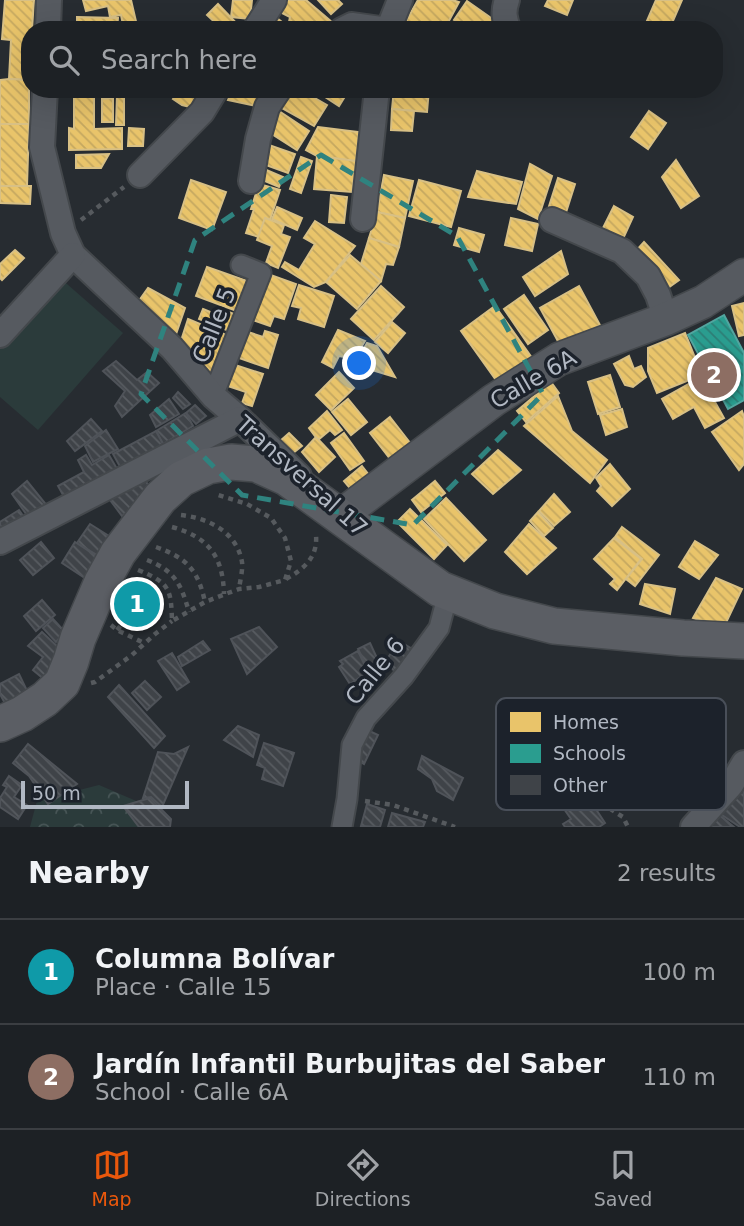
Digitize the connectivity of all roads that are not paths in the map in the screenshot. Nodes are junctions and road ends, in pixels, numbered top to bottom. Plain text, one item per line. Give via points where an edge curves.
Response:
1 (49, 0) edge
2 (274, 0) edge
3 (400, 0) edge
4 (48, 21) edge
5 (261, 21) edge
6 (392, 21) edge
7 (45, 98) edge
8 (211, 98) edge
9 (273, 98) edge
10 (376, 98) edge
11 (140, 175) road end
12 (251, 181) dead end
13 (363, 219) dead end
14 (552, 220) dead end
15 (68, 244) junction
16 (241, 265) dead end
17 (744, 275) edge
18 (666, 319) junction
19 (0, 335) edge
20 (213, 396) junction
21 (240, 419) junction
22 (340, 516) junction
23 (0, 542) edge
24 (440, 589) junction
25 (744, 641) edge
26 (0, 724) edge
27 (744, 764) edge
28 (726, 791) edge
29 (708, 810) edge
30 (342, 827) edge
31 (693, 827) edge

1 - 4 street
2 - 5 street
3 - 6 street
7 - 15 street via 42,147
8 - 11 street
9 - 12 street via 258,139
10 - 13 street
14 - 18 street via 622,251 648,276
15 - 19 street
15 - 20 street, Transversal 17
16 - 20 street, Calle 5 via 261,273
17 - 18 street, Calle 6A
18 - 22 street, Calle 6A via 559,359 494,400
20 - 21 street, Transversal 17
21 - 22 street, Transversal 17
21 - 23 street
22 - 24 main road, Transversal 17
22 - 26 main road via 287,478 256,464 208,466 181,479 160,498 118,553 88,611 62,683 45,699
24 - 25 main road, Transversal 17 via 495,611 554,626
24 - 30 street, Calle 6 via 445,605 439,628 366,718 352,746
27 - 28 street
29 - 31 street

